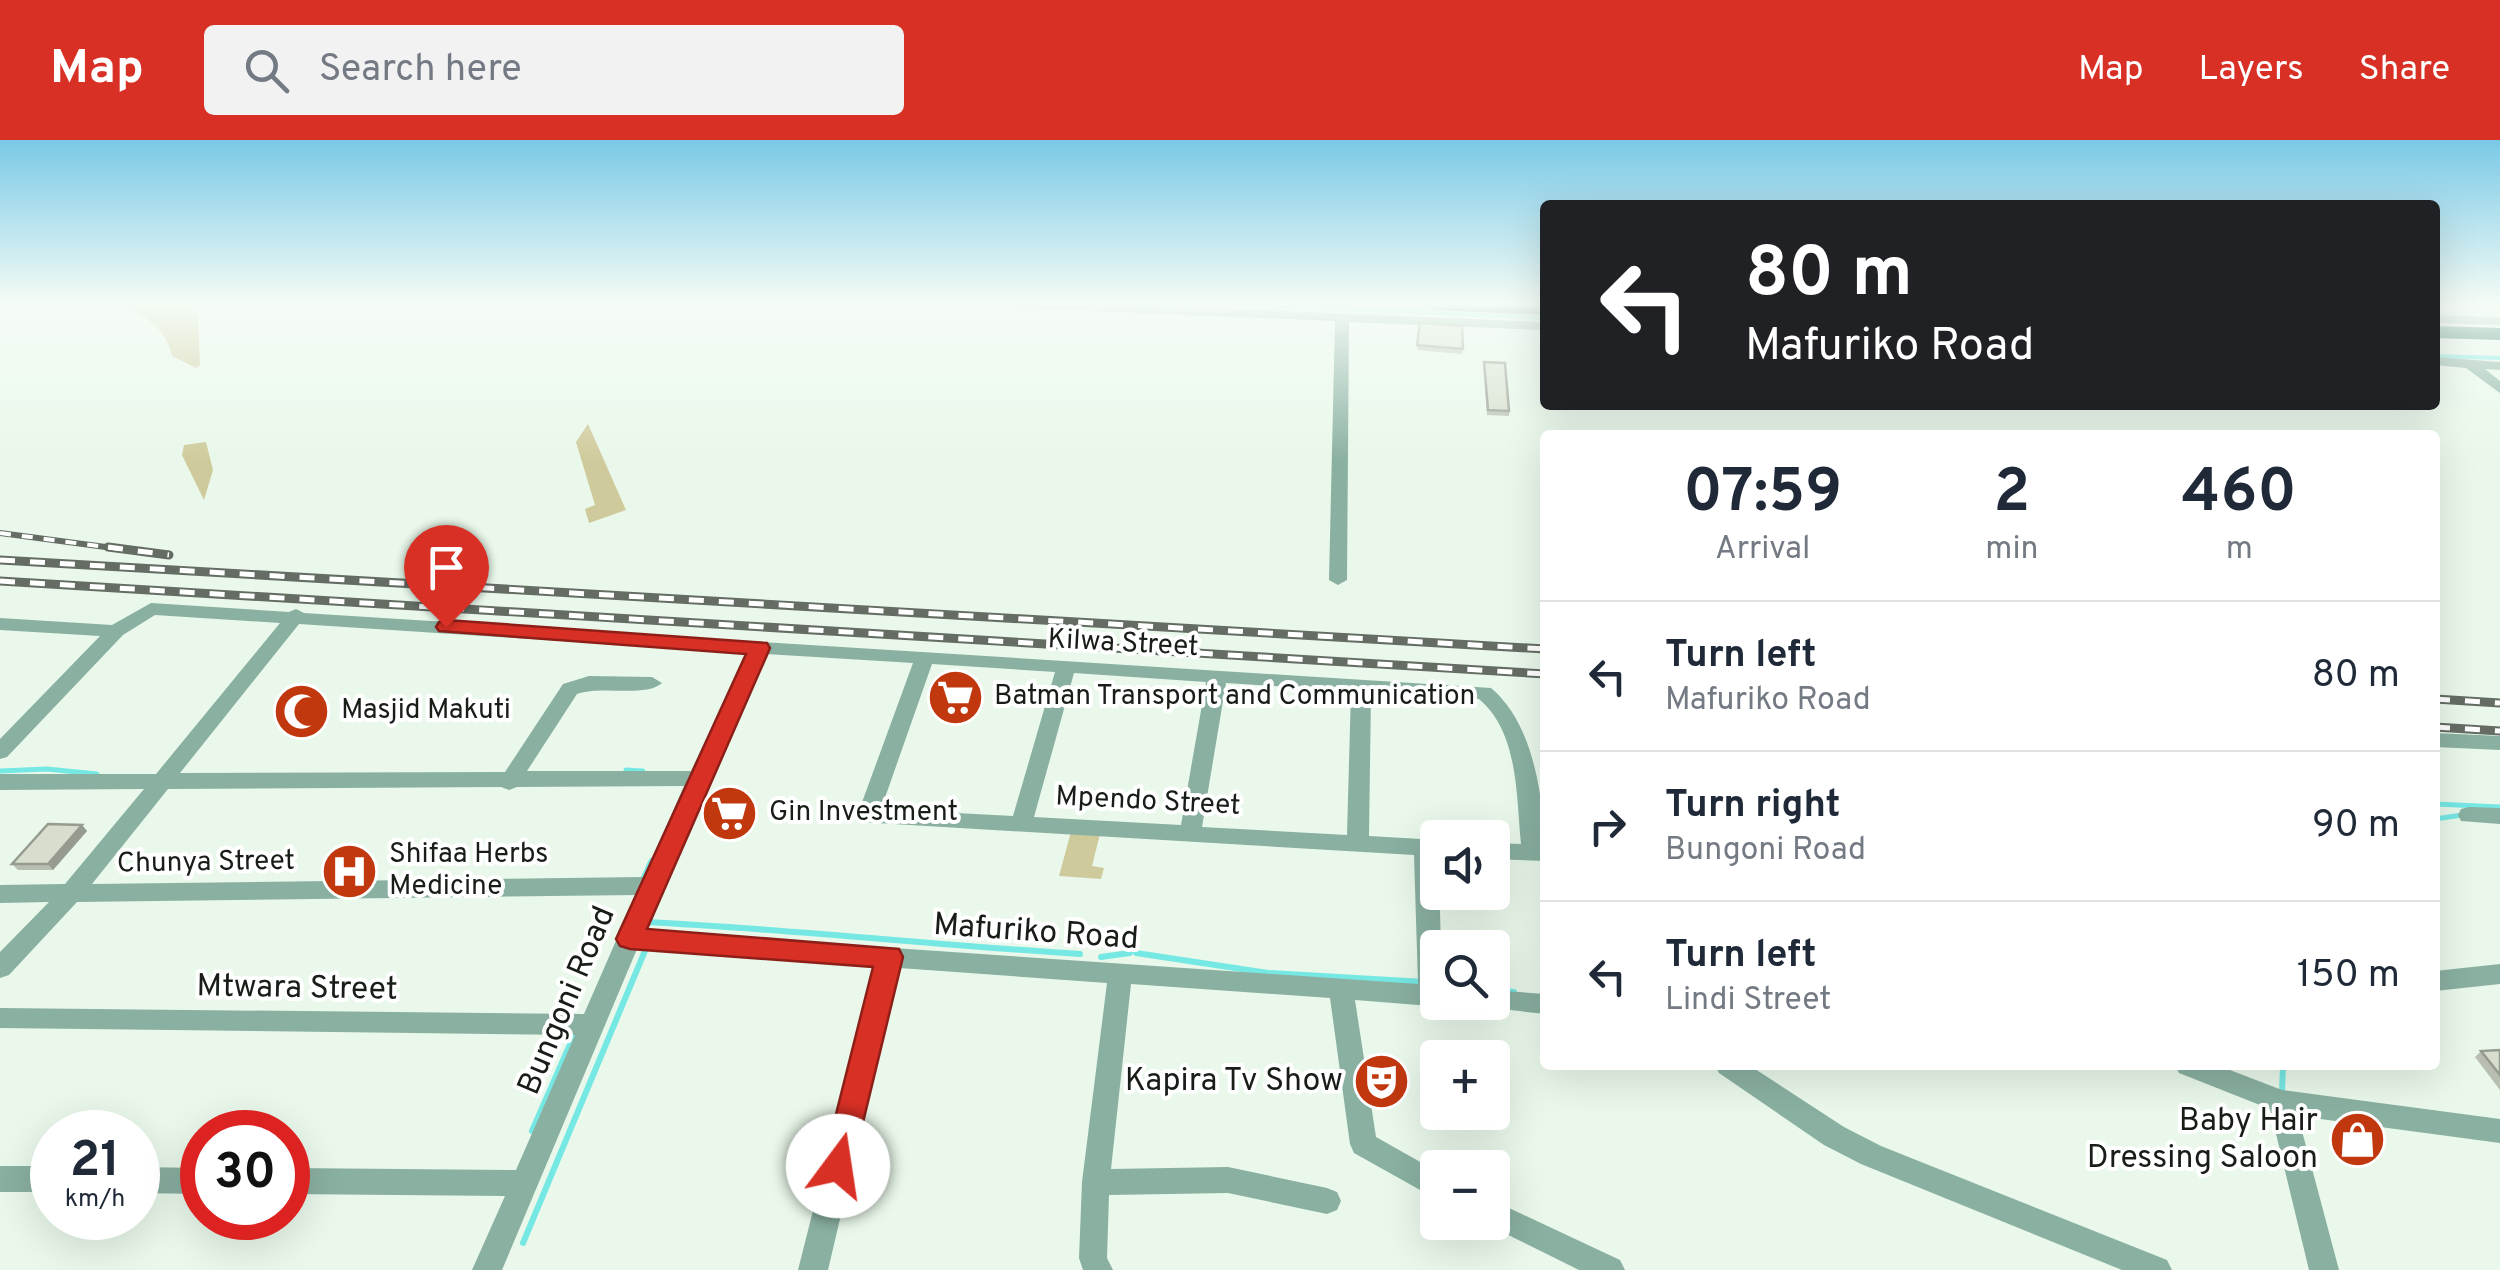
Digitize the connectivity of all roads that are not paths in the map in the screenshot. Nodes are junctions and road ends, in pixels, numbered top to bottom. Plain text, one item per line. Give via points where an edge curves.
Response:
1 (1341, 357) edge
2 (2440, 361) edge
3 (2470, 364) junction
4 (2500, 366) edge
5 (2500, 388) edge
6 (1338, 580) dead end
7 (296, 616) junction
8 (1, 625) edge
9 (116, 631) junction
10 (759, 648) junction
11 (924, 660) junction
12 (1066, 668) junction
13 (1217, 677) junction
14 (652, 684) dead end
15 (1361, 686) junction
16 (2440, 740) edge
17 (2500, 744) edge
18 (0, 752) edge
19 (698, 778) junction
20 (0, 782) edge
21 (510, 782) junction
22 (158, 784) junction
23 (2469, 816) dead end
24 (2500, 816) edge
25 (1021, 824) junction
26 (1190, 834) junction
27 (1358, 844) junction
28 (1420, 847) edge
29 (1510, 851) edge
30 (1539, 852) edge
31 (652, 886) junction
32 (0, 894) edge
33 (69, 896) junction
34 (630, 939) junction
35 (889, 957) junction
36 (0, 968) edge
37 (1120, 974) junction
38 (2500, 974) edge
39 (2440, 980) edge
40 (1341, 992) junction
41 (1420, 995) edge
42 (1510, 1001) edge
43 (1540, 1004) edge
44 (0, 1018) edge
45 (594, 1026) junction
46 (1735, 1070) edge
47 (2201, 1070) edge
48 (2284, 1103) junction
49 (2500, 1132) edge
50 (1420, 1177) edge
51 (0, 1179) edge
52 (30, 1179) edge
53 (310, 1181) edge
54 (1096, 1182) junction
55 (526, 1184) junction
56 (1327, 1201) dead end
57 (1510, 1222) edge
58 (487, 1270) edge
59 (813, 1270) edge
60 (1098, 1270) edge
61 (1610, 1270) edge
62 (2157, 1270) edge
63 (2324, 1270) edge

1 - 6 street
2 - 3 street
3 - 4 street
3 - 5 street
7 - 9 street, Kilwa Street via 152,608
7 - 10 street, Kilwa Street
7 - 22 street
8 - 9 street
9 - 18 street
10 - 11 street, Kilwa Street
10 - 19 street, Bungoni Road
11 - 12 street, Kilwa Street
11 - 25 street, Mpendo Street via 868,816
12 - 13 street, Kilwa Street
12 - 25 street
13 - 15 street, Kilwa Street
13 - 26 street
14 - 21 street via 589,682 570,688
15 - 27 street
15 - 30 street, Kilwa Street via 1494,698 1517,736
16 - 17 street
19 - 21 street
19 - 31 street, Bungoni Road
20 - 22 street
21 - 22 street
22 - 33 street
23 - 24 street
25 - 26 street, Mpendo Street
26 - 27 street, Mpendo Street
27 - 28 street, Mpendo Street
29 - 30 street
31 - 33 street, Chunya Street
31 - 34 street, Bungoni Road
32 - 33 street, Chunya Street
33 - 36 street
34 - 35 street, Mafuriko Road
34 - 45 street, Bungoni Road
35 - 37 street, Mafuriko Road
35 - 59 street
37 - 40 street, Mafuriko Road
37 - 54 street
38 - 39 street
40 - 41 street, Mafuriko Road
40 - 50 street via 1364,1144
42 - 43 street
44 - 45 street, Mtwara Street
45 - 55 street, Bungoni Road
46 - 62 street via 1870,1154
47 - 48 street
48 - 49 street
48 - 63 street
51 - 52 street
53 - 55 street
54 - 56 street via 1228,1180
54 - 60 street
55 - 58 street, Bungoni Road
57 - 61 street

